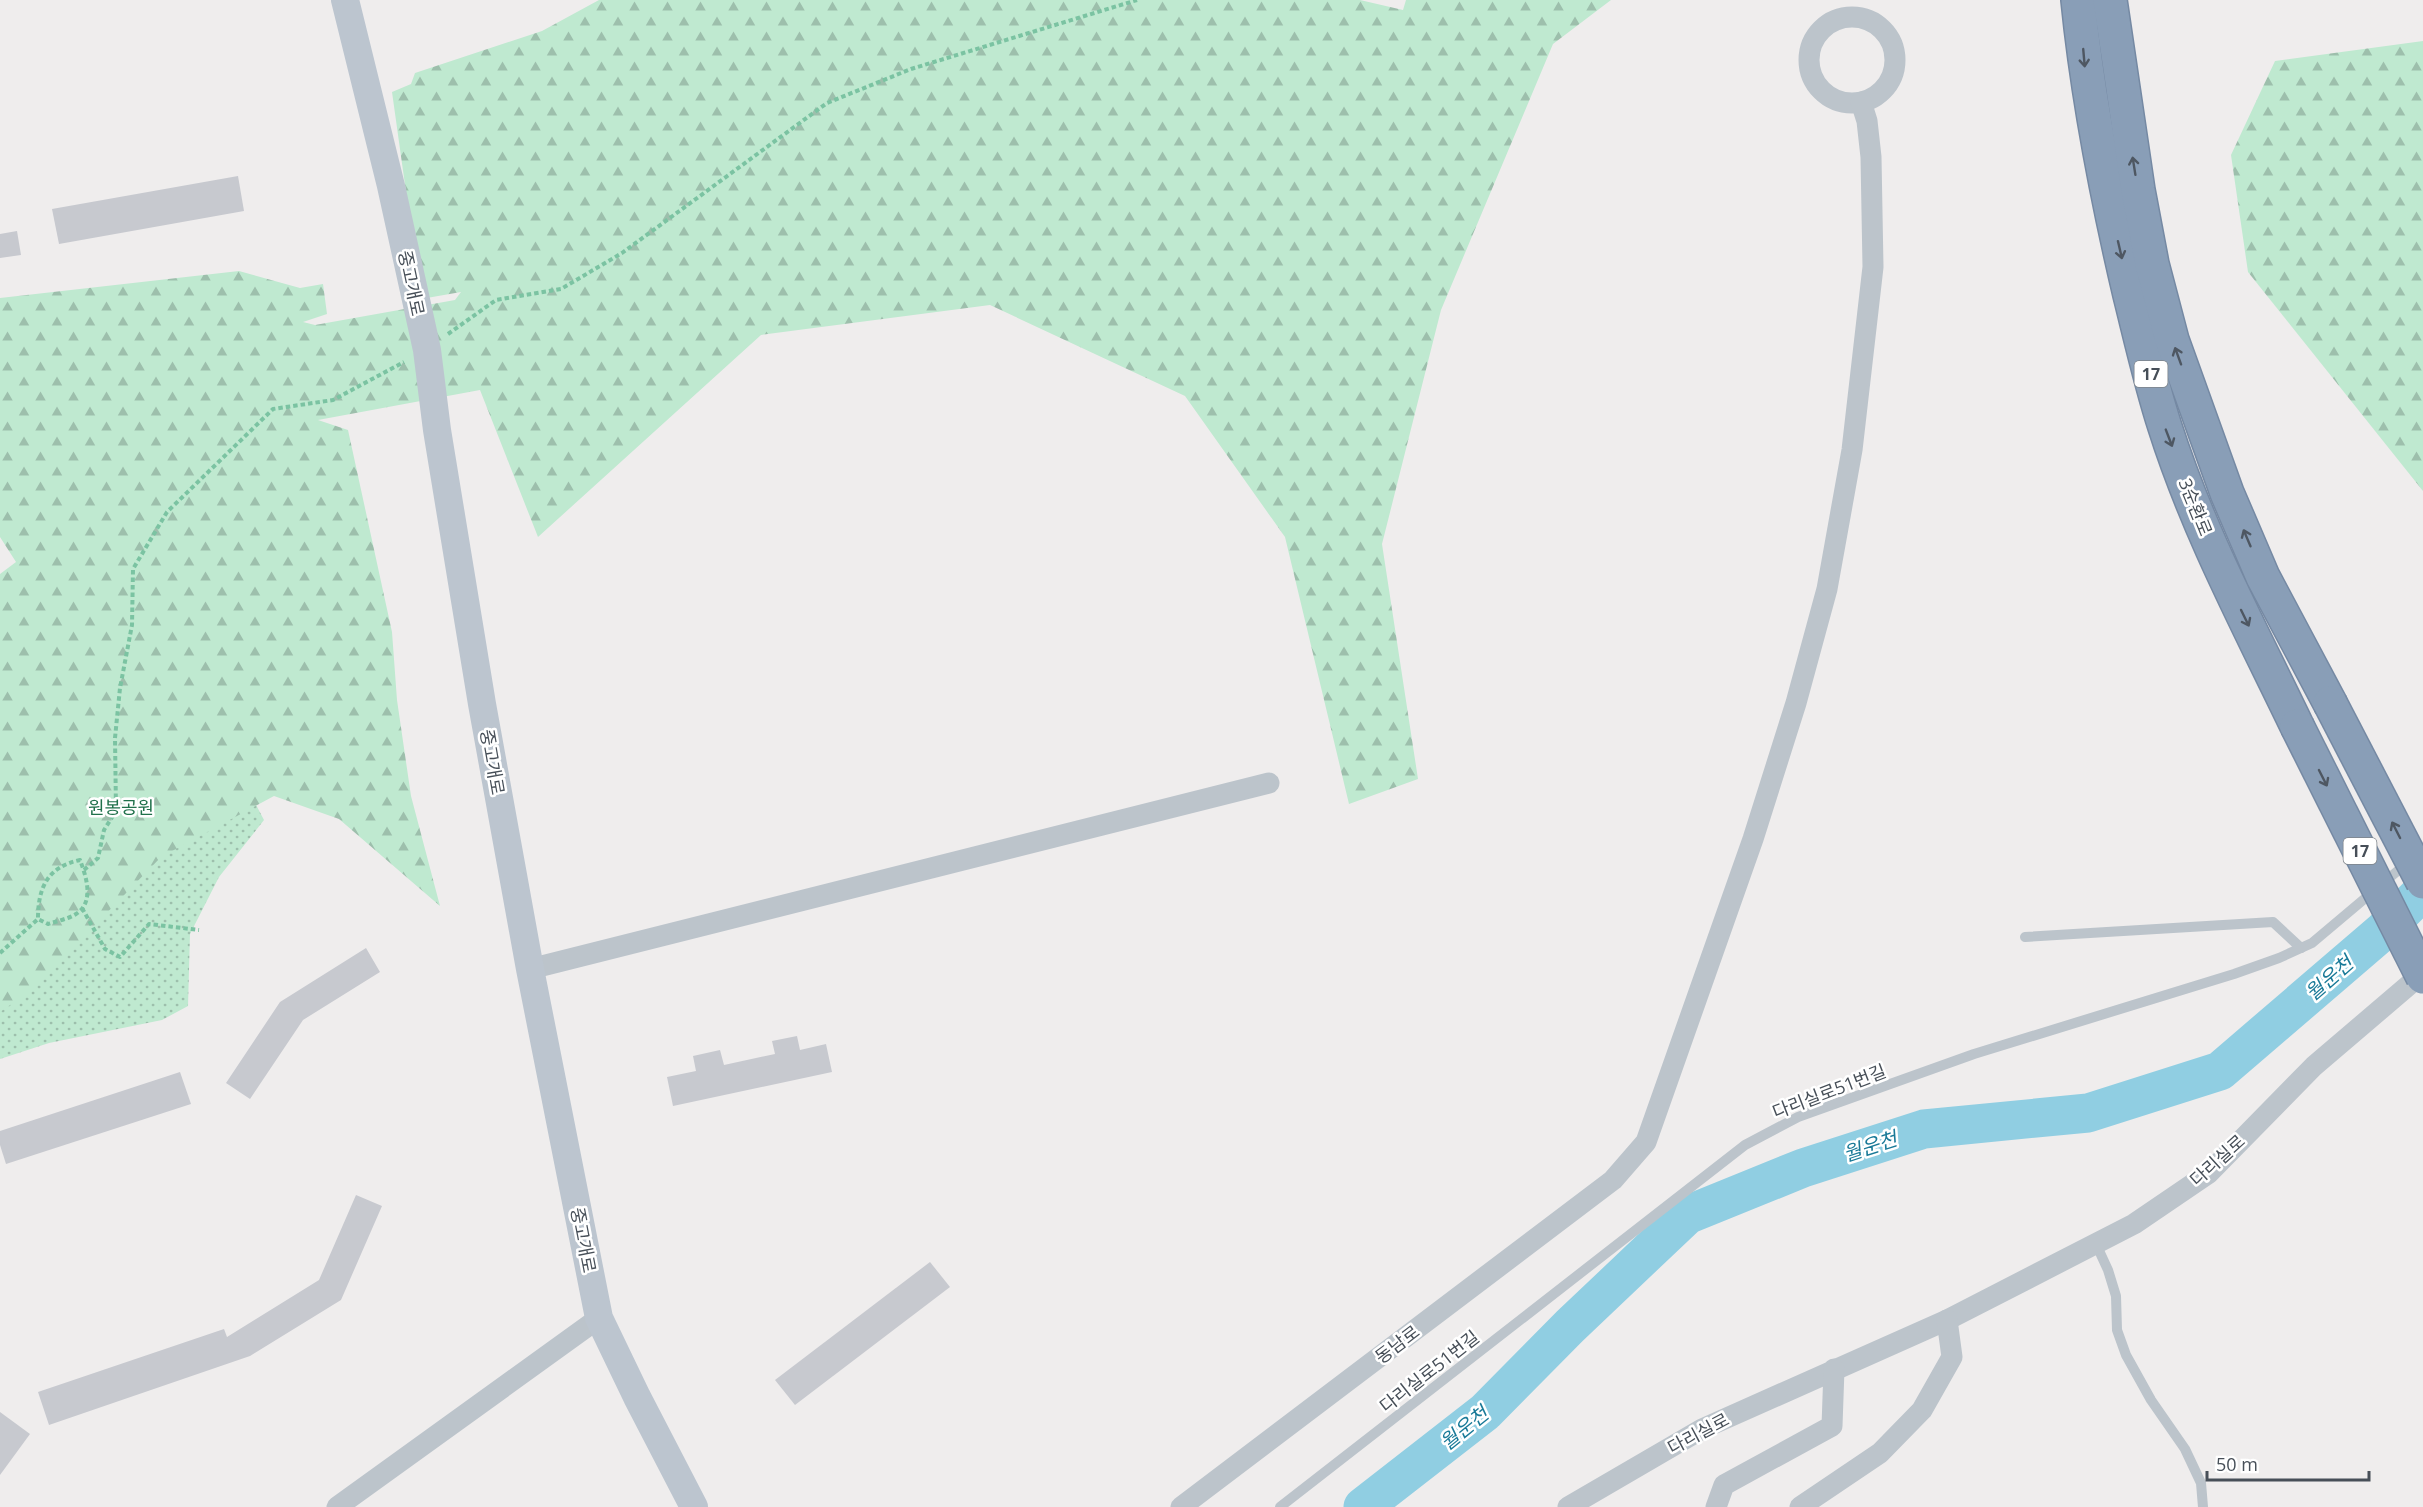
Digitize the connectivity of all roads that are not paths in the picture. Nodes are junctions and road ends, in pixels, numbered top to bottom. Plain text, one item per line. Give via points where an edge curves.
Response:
1 (345, 0) edge
2 (2078, 0) edge
3 (2110, 0) edge
4 (1861, 102) junction
5 (1269, 783) dead end
6 (2423, 848) edge
7 (2423, 882) edge
8 (2025, 937) dead end
9 (2301, 948) junction
10 (530, 969) junction
11 (2423, 975) edge
12 (2096, 1244) junction
13 (599, 1318) junction
14 (1947, 1320) junction
15 (1834, 1369) junction
16 (337, 1507) edge
17 (694, 1507) edge
18 (1181, 1507) edge
19 (1280, 1507) edge
20 (1568, 1507) edge
21 (1716, 1507) edge
22 (1800, 1507) edge
23 (2203, 1507) edge

1 - 10 street, 중고개로 via 392,186 427,350 480,692
2 -> 11 highway, 3순환로 / 17, bridge via 2100,161 2164,427 2228,582
7 -> 3 highway, 3순환로 / 17, bridge via 2263,578 2227,493 2172,340 2151,264
4 - 4 street via 1881,93 1890,81 1895,67 1894,52 1881,28 1857,17 1843,18 1830,22 1812,42 1809,70 1825,94 1838,102
4 - 18 street, 동남로 via 1871,157 1873,267 1852,450 1827,589 1753,839 1646,1142 1613,1180
5 - 10 street
6 - 9 lane, 다리실로51번길 via 2312,943
8 - 9 lane via 2272,922
9 - 19 lane, 다리실로51번길 via 2234,974 1974,1054 1798,1117 1745,1145
10 - 13 street, 중고개로
11 - 12 street, 다리실로 via 2314,1066 2209,1173 2134,1224
12 - 14 street, 다리실로
12 - 23 lane via 2116,1296 2117,1330 2126,1355 2185,1449 2201,1483
13 - 16 street
13 - 17 street, 중고개로
14 - 15 street, 다리실로
14 - 22 street via 1952,1357 1922,1410 1880,1453
15 - 20 street, 다리실로 via 1702,1429
15 - 21 street via 1832,1426 1724,1485

